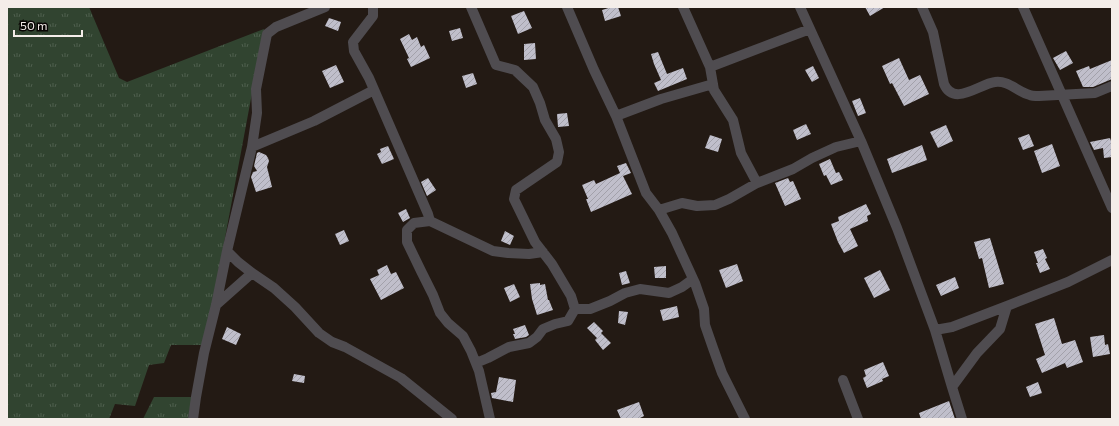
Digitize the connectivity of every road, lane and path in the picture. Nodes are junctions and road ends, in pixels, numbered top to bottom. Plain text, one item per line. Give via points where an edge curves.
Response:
1 (325, 7) edge
2 (373, 7) edge
3 (471, 7) edge
4 (567, 7) edge
5 (683, 7) edge
6 (800, 7) edge
7 (922, 7) edge
8 (1023, 7) edge
9 (810, 29) junction
10 (710, 67) junction
11 (713, 84) junction
12 (1112, 86) edge
13 (374, 90) junction
14 (1063, 95) junction
15 (616, 116) junction
16 (861, 141) junction
17 (252, 147) junction
18 (757, 183) junction
19 (1112, 208) edge
20 (659, 210) junction
21 (430, 221) junction
22 (227, 251) junction
23 (543, 252) junction
24 (1112, 260) edge
25 (252, 273) junction
26 (693, 278) junction
27 (216, 305) junction
28 (1007, 306) junction
29 (575, 309) junction
30 (935, 330) junction
31 (476, 363) junction
32 (843, 380) dead end
33 (952, 387) junction
34 (193, 419) edge
35 (452, 419) edge
36 (490, 419) edge
37 (745, 419) edge
38 (858, 419) edge
39 (962, 419) edge

1 - 17 street via 276,27 267,34 256,89 257,113
2 - 13 street via 373,16 353,42 354,51
3 - 23 street via 496,65 515,70 533,86 545,120 556,139 559,152 557,162 516,190 514,199 535,242
4 - 15 street
5 - 10 street
6 - 9 street
7 - 14 street via 933,32 946,90 957,95 987,84 1003,82 1030,95
8 - 14 street
9 - 10 street
9 - 16 street
10 - 11 street
11 - 15 street via 661,99
11 - 18 street via 714,90 733,120 741,153
12 - 14 street via 1094,93
13 - 17 street via 314,121
13 - 21 street
14 - 19 street
15 - 20 street via 646,193
16 - 18 street via 836,147
16 - 30 street
17 - 22 street
18 - 20 street via 715,205 697,206 682,203
20 - 26 street
21 - 23 street via 493,251 508,254
21 - 31 street via 414,223 407,230 407,242 440,313 463,336
22 - 25 street
22 - 27 street
23 - 29 street via 571,296
24 - 28 street via 1068,282
25 - 27 street
25 - 35 street via 274,288 319,333 401,378
26 - 29 street via 669,293 640,289 590,309
26 - 37 street via 704,309 705,325 722,373
27 - 34 street via 204,353
28 - 30 street via 952,327
28 - 33 street via 1000,329 977,353
29 - 31 street via 568,320 544,329 529,343 509,347
30 - 33 street
31 - 36 street
32 - 38 street
33 - 39 street

